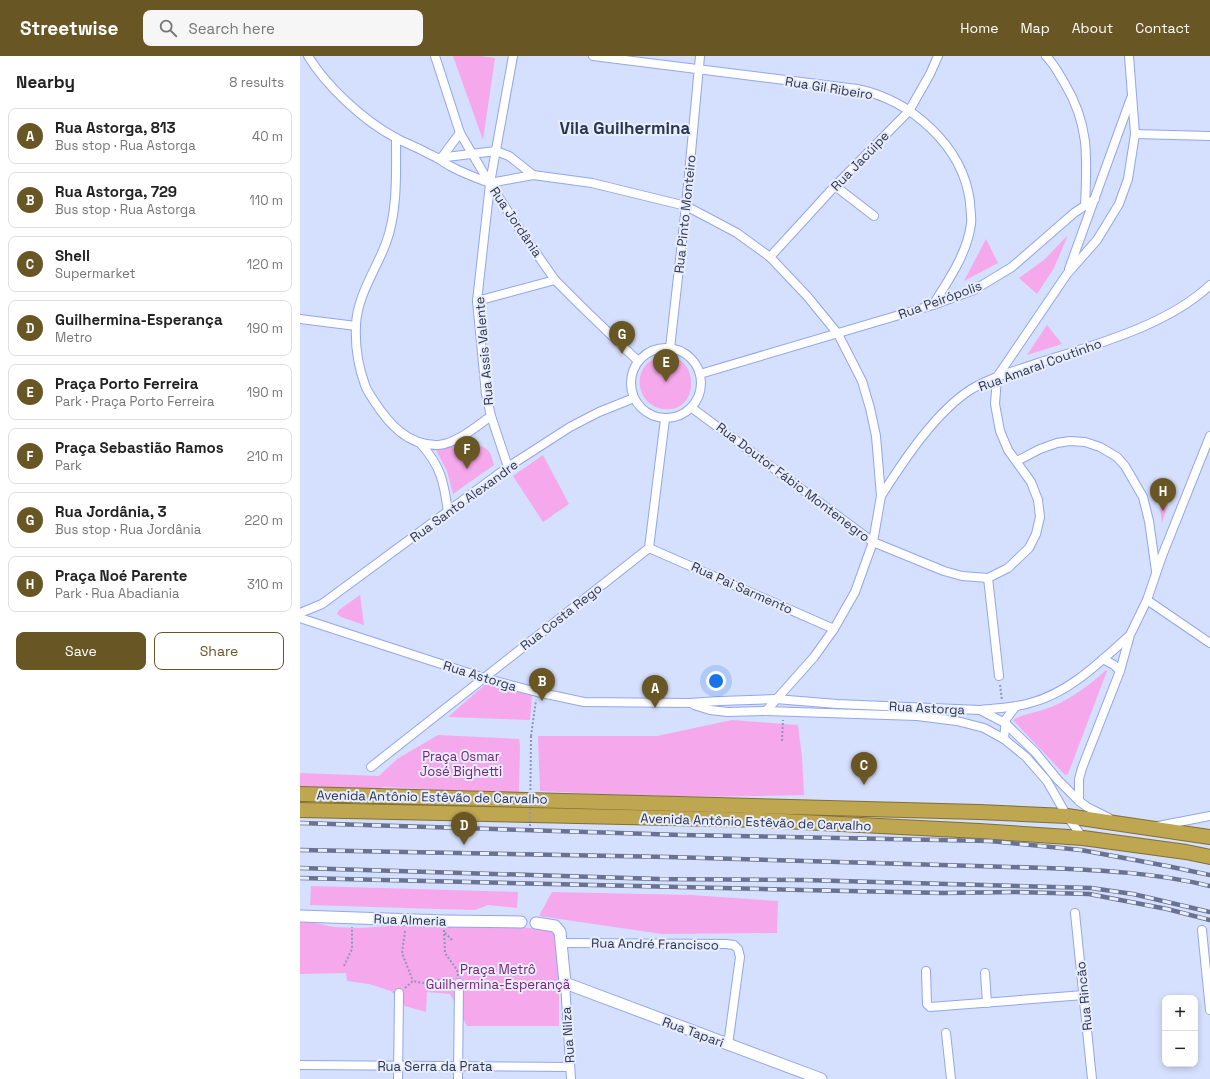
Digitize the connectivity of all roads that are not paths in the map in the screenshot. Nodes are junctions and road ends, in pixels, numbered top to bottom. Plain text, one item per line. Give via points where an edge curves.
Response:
1 (308, 56) edge
2 (435, 56) edge
3 (513, 56) edge
4 (593, 56) edge
5 (700, 56) edge
6 (938, 56) edge
7 (1046, 56) edge
8 (1129, 56) edge
9 (699, 70) junction
10 (1132, 94) junction
11 (909, 111) junction
12 (460, 133) junction
13 (1136, 134) junction
14 (1210, 136) edge
15 (396, 138) junction
16 (496, 151) junction
17 (472, 154) junction
18 (440, 158) junction
19 (534, 175) junction
20 (490, 183) junction
21 (835, 186) junction
22 (1095, 199) junction
23 (686, 206) junction
24 (1085, 206) junction
25 (874, 216) dead end
26 (770, 257) junction
27 (1067, 274) junction
28 (555, 280) junction
29 (1210, 285) edge
30 (477, 301) junction
31 (933, 305) junction
32 (300, 319) edge
33 (356, 326) junction
34 (838, 334) junction
35 (670, 348) junction
36 (638, 362) junction
37 (700, 374) junction
38 (997, 377) junction
39 (634, 398) junction
40 (692, 408) junction
41 (491, 416) junction
42 (665, 419) junction
43 (1210, 436) edge
44 (420, 443) junction
45 (1017, 461) junction
46 (508, 468) junction
47 (881, 496) junction
48 (448, 512) junction
49 (873, 542) junction
50 (649, 548) junction
51 (1156, 572) junction
52 (988, 578) junction
53 (1146, 600) junction
54 (300, 613) edge
55 (300, 618) edge
56 (834, 629) junction
57 (1130, 635) junction
58 (1210, 642) edge
59 (1103, 659) junction
60 (1120, 671) junction
61 (999, 676) road end
62 (484, 678) junction
63 (776, 699) junction
64 (689, 703) junction
65 (1016, 706) junction
66 (980, 710) junction
67 (766, 711) junction
68 (1005, 723) junction
69 (1004, 739) junction
70 (371, 766) dead end
71 (300, 794) edge
72 (1079, 801) junction
73 (300, 810) edge
74 (1067, 816) junction
75 (1210, 816) edge
76 (1122, 824) junction
77 (1148, 827) junction
78 (1210, 837) edge
79 (1083, 838) junction
80 (1210, 857) edge
81 (1075, 913) dead end
82 (300, 916) edge
83 (521, 922) dead end
84 (536, 923) dead end
85 (1202, 930) dead end
86 (562, 943) junction
87 (926, 972) dead end
88 (985, 973) dead end
89 (459, 983) road end
90 (565, 983) junction
91 (399, 993) road end
92 (1084, 994) junction
93 (987, 1003) junction
94 (1210, 1010) edge
95 (946, 1033) dead end
96 (728, 1045) junction
97 (300, 1065) edge
98 (398, 1066) junction
99 (458, 1066) junction
100 (570, 1067) junction
101 (398, 1079) edge
102 (458, 1079) edge
103 (571, 1079) edge
104 (821, 1079) edge
105 (950, 1079) edge
106 (1092, 1079) edge

1 - 15 street via 352,107
2 - 12 street, Rua Jordânia
3 - 16 street, Rua Assis Valente
4 - 9 street, Rua Gil Ribeiro
5 - 9 street, Rua Pinto Monteiro
6 - 11 street, Rua Jacúipe
7 - 24 street via 1074,99 1086,137
8 - 10 street
9 - 11 street, Rua Gil Ribeiro via 873,92
9 - 23 street, Rua Pinto Monteiro
10 - 13 street
10 - 22 street
11 - 21 street, Rua Jacúipe
11 - 31 street, Rua Gil Ribeiro via 935,132 948,147 960,166 969,196 972,221 965,250
12 - 17 street, Rua Jordânia
12 - 18 street
13 - 14 street
13 - 27 street via 1128,179 1119,204 1097,240
15 - 18 street
15 - 33 street via 396,190 390,225 386,243 358,310
16 - 17 street
16 - 19 street via 509,156
16 - 20 street, Rua Assis Valente
17 - 18 street
17 - 20 street, Rua Jordânia
18 - 20 street via 450,166
19 - 20 street
19 - 23 street via 592,183
20 - 28 street, Rua Jordânia
20 - 30 street, Rua Assis Valente
21 - 25 street
21 - 26 street, Rua Jacúipe
22 - 24 street, Rua Peirópolis
22 - 27 street
23 - 26 street via 737,233
23 - 35 street, Rua Pinto Monteiro
24 - 31 street, Rua Peirópolis via 1043,239 1012,268 974,290
26 - 34 street
27 - 38 street
28 - 30 street
28 - 36 street, Rua Jordânia
29 - 38 street, Rua Amaral Coutinho via 1178,310 1123,335
30 - 41 street, Rua Assis Valente via 486,394
31 - 34 street, Rua Peirópolis
32 - 33 street
33 - 44 street via 359,365 366,387 378,407 399,432
34 - 37 street, Rua Peirópolis
34 - 47 street via 862,381 870,408 876,436
35 - 36 street via 658,349
35 - 37 street via 689,357
36 - 39 street via 631,379
37 - 40 street via 702,386 699,398
38 - 45 street via 995,404 1000,432 1008,450
38 - 47 street, Rua Amaral Coutinho via 970,390 951,406 903,462
39 - 42 street via 646,413
39 - 46 street, Rua Santo Alexandre via 570,427
40 - 42 street via 675,418
40 - 49 street, Rua Doutor Fábio Montenegro
41 - 44 street via 450,442 438,445
41 - 46 street, Rua Assis Valente
42 - 50 street
43 - 51 street
44 - 48 street via 437,465 443,479
45 - 51 street via 1040,450 1070,441 1100,447 1117,457 1143,497
45 - 52 street via 1031,482 1038,500 1039,525 1028,548 1017,561
46 - 48 street, Rua Santo Alexandre
47 - 49 street
48 - 54 street, Rua Santo Alexandre via 322,604
49 - 52 street, Rua Doutor Fábio Montenegro via 944,571 962,576
49 - 56 street via 855,592
50 - 56 street, Rua Pai Sarmento
50 - 62 street, Rua Costa Rego
51 - 53 street
52 - 61 street
53 - 57 street
53 - 58 street
55 - 62 street, Rua Astorga
56 - 63 street via 810,662
57 - 59 street
57 - 60 street
59 - 60 street
59 - 65 street via 1050,697
60 - 72 street via 1082,768
62 - 64 street, Rua Astorga via 584,702
62 - 70 street, Rua Costa Rego
63 - 64 street, Rua Astorga
63 - 66 street, Rua Astorga
63 - 67 street
64 - 67 street, Rua Astorga via 710,710 728,712
65 - 66 street
65 - 68 street
66 - 68 street, Rua Astorga
67 - 69 street, Rua Astorga via 917,716 971,724
68 - 69 street
68 - 72 street, Rua Astorga
69 - 74 street, Rua Astorga via 1026,757 1047,781
71 - 74 highway, Avenida Antônio Estêvão de Carvalho
72 - 76 street, Rua Astorga
73 - 79 highway, Avenida Antônio Estêvão de Carvalho via 762,820
74 - 76 highway, Avenida Antônio Estêvão de Carvalho
74 - 79 street, Rua Astorga
75 - 77 street
76 - 77 highway, Avenida Antônio Estêvão de Carvalho
77 - 78 highway, Avenida Antônio Estêvão de Carvalho
79 - 80 highway, Avenida Antônio Estêvão de Carvalho
81 - 92 street, Rua Rincão
82 - 83 street, Rua Almeria via 406,920 444,927
84 - 86 street via 555,926 560,932
85 - 94 street
86 - 90 street, Rua Nilza
86 - 96 street, Rua André Francisco via 734,945 740,957
87 - 93 street via 927,1004 930,1007
88 - 93 street
89 - 99 street
90 - 96 street, Rua Tapari
90 - 100 street, Rua Nilza
91 - 98 street
92 - 93 street
92 - 106 street, Rua Rincão
95 - 105 street
96 - 104 street, Rua Tapari
97 - 98 street, Rua Serra da Prata
98 - 99 street, Rua Serra da Prata
98 - 101 street
99 - 100 street, Rua Serra da Prata
99 - 102 street
100 - 103 street, Rua Nilza

